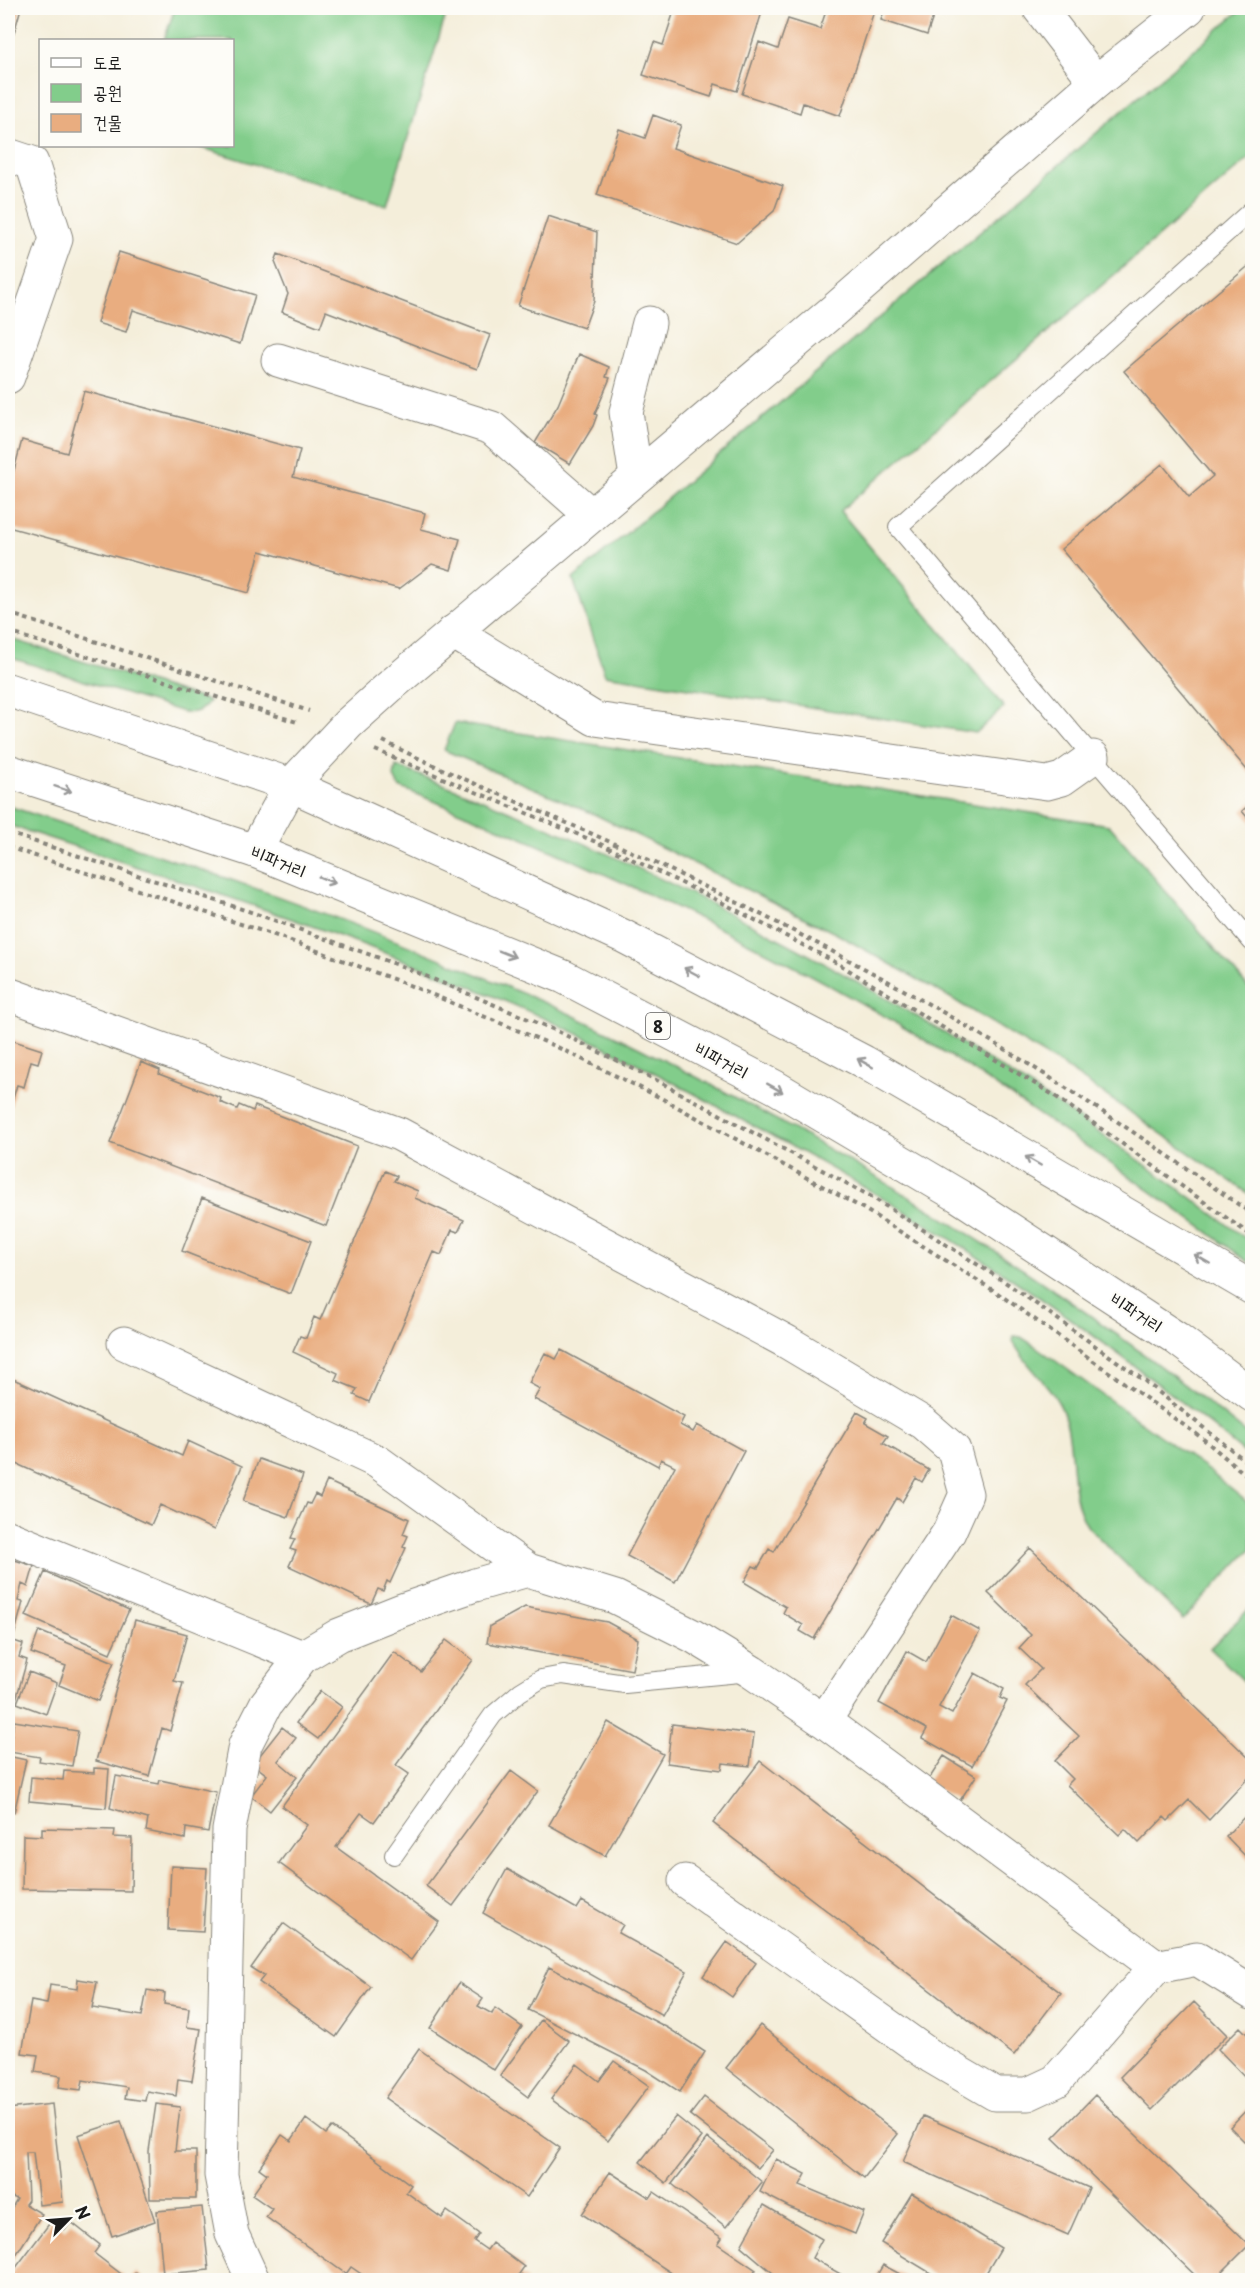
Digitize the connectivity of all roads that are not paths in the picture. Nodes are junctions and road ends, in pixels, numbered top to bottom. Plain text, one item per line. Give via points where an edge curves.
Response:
1 (1039, 8) edge
2 (1189, 8) edge
3 (1096, 82) junction
4 (8, 154) edge
5 (1252, 210) edge
6 (649, 323) dead end
7 (278, 360) dead end
8 (8, 377) edge
9 (636, 477) junction
10 (591, 514) junction
11 (453, 632) junction
12 (8, 690) edge
13 (1093, 757) junction
14 (8, 771) edge
15 (291, 784) junction
16 (255, 851) junction
17 (1252, 942) edge
18 (8, 994) edge
19 (1252, 1288) edge
20 (124, 1343) dead end
21 (1252, 1395) edge
22 (8, 1537) edge
23 (528, 1570) junction
24 (302, 1657) junction
25 (752, 1672) junction
26 (824, 1721) junction
27 (394, 1855) dead end
28 (685, 1881) dead end
29 (1156, 1967) junction
30 (1252, 1993) edge
31 (253, 2280) edge

1 - 3 street
2 - 3 street
3 - 9 street
4 - 8 street via 32,163 56,239
5 - 13 lane via 898,527
6 - 9 street via 626,412
7 - 10 street via 492,428
9 - 10 street
10 - 11 street
11 - 13 street via 595,718 1047,783 1062,779
11 - 15 street via 343,729
12 - 15 street
13 - 17 lane
14 -> 16 street, 비파거리 / 8
15 - 16 street
19 -> 15 street via 864,1062 623,936
16 -> 21 street, 비파거리 / 8 via 564,977 775,1088 958,1196 1176,1338
18 - 26 street via 399,1134 787,1342 923,1424 954,1450 966,1494 949,1532
20 - 23 street via 378,1462
22 - 24 street
23 - 24 street via 402,1610 339,1635
23 - 25 street via 615,1597 693,1636
24 - 31 street via 266,1704 245,1745 229,1830 221,2175 232,2234
25 - 26 street
25 - 27 lane via 625,1684 563,1675 541,1679 493,1715
26 - 29 street
28 - 29 street via 932,2057 995,2094 1028,2094 1056,2080
29 - 30 street via 1197,1959

